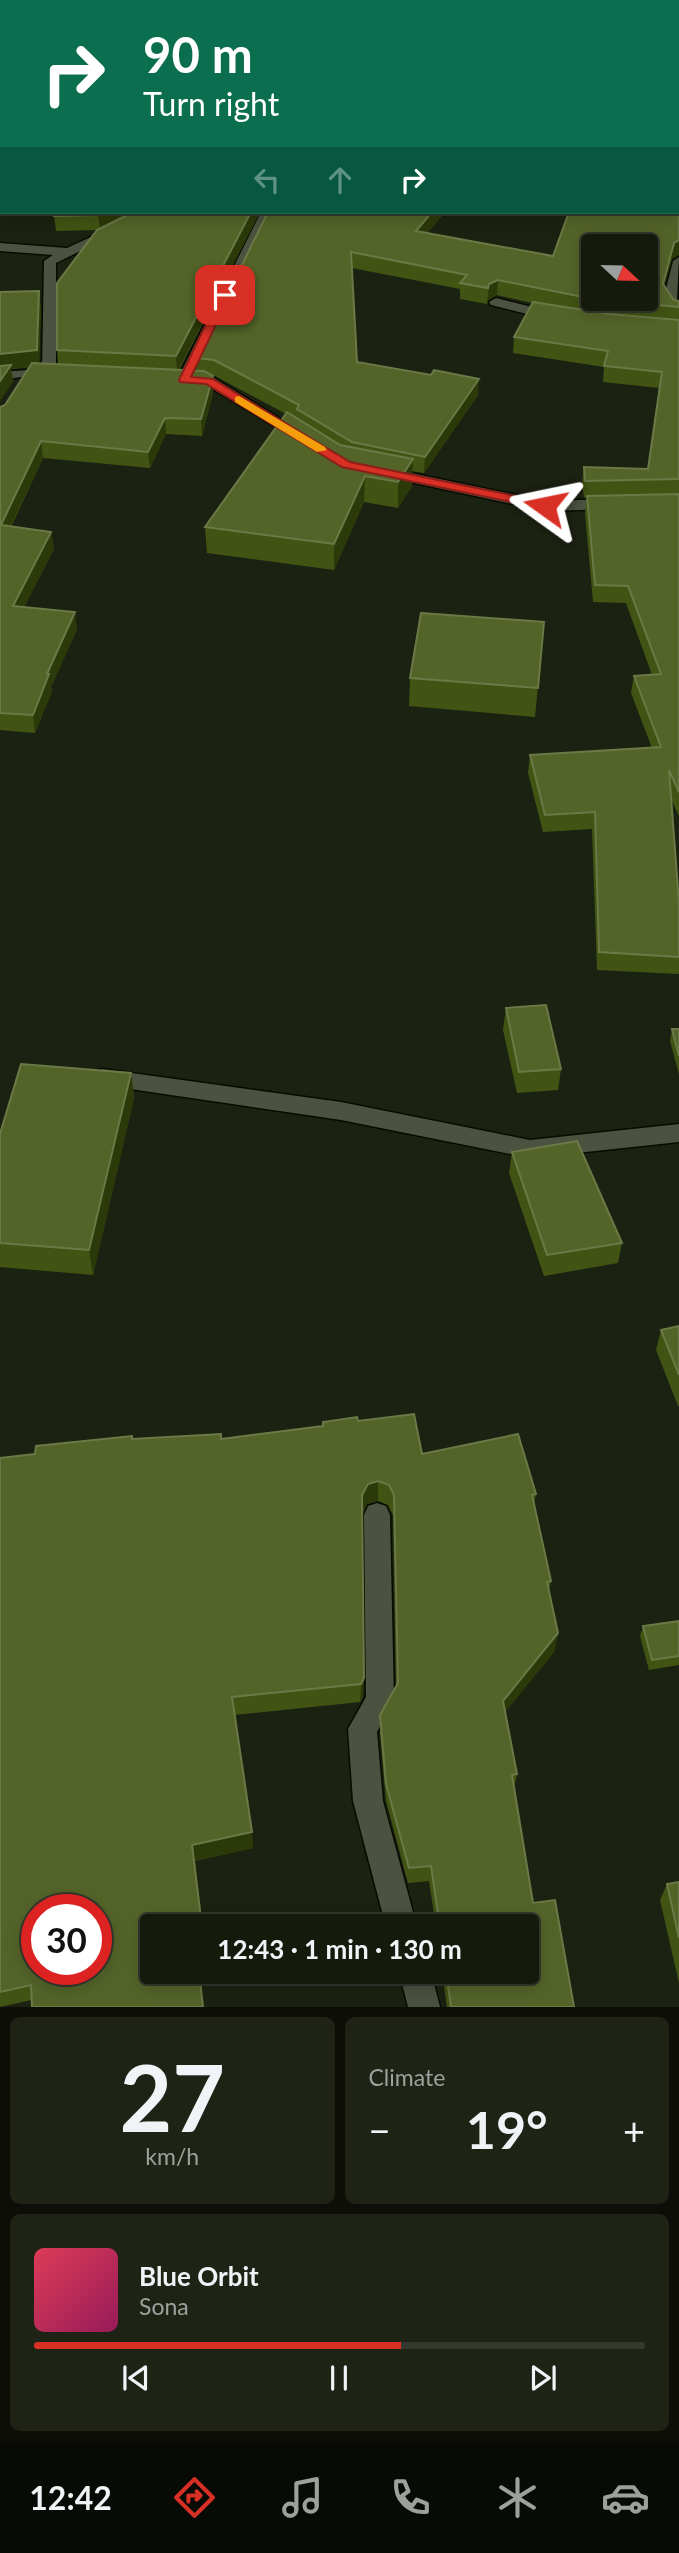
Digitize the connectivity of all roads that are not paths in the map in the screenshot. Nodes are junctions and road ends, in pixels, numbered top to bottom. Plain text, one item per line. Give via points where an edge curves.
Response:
1 (150, 214) edge
2 (266, 214) edge
3 (0, 247) edge
4 (68, 252) junction
5 (679, 261) edge
6 (496, 302) dead end
7 (679, 311) edge
8 (565, 318) edge
9 (49, 373) junction
10 (76, 375) edge
11 (0, 376) edge
12 (312, 444) edge
13 (373, 470) edge
14 (626, 504) edge
15 (85, 1075) edge
16 (679, 1133) edge
17 (377, 1515) dead end
18 (398, 1914) edge
19 (418, 1984) edge
20 (424, 2007) edge

1 - 4 street
2 - 12 street via 178,380 209,381
3 - 4 street
4 - 9 street via 50,261
5 - 7 street via 670,300
6 - 8 street
9 - 10 street
9 - 11 street via 25,378
13 - 14 street via 545,506
15 - 16 street via 341,1111 530,1149
17 - 18 street via 380,1701 362,1729 368,1801
19 - 20 street

